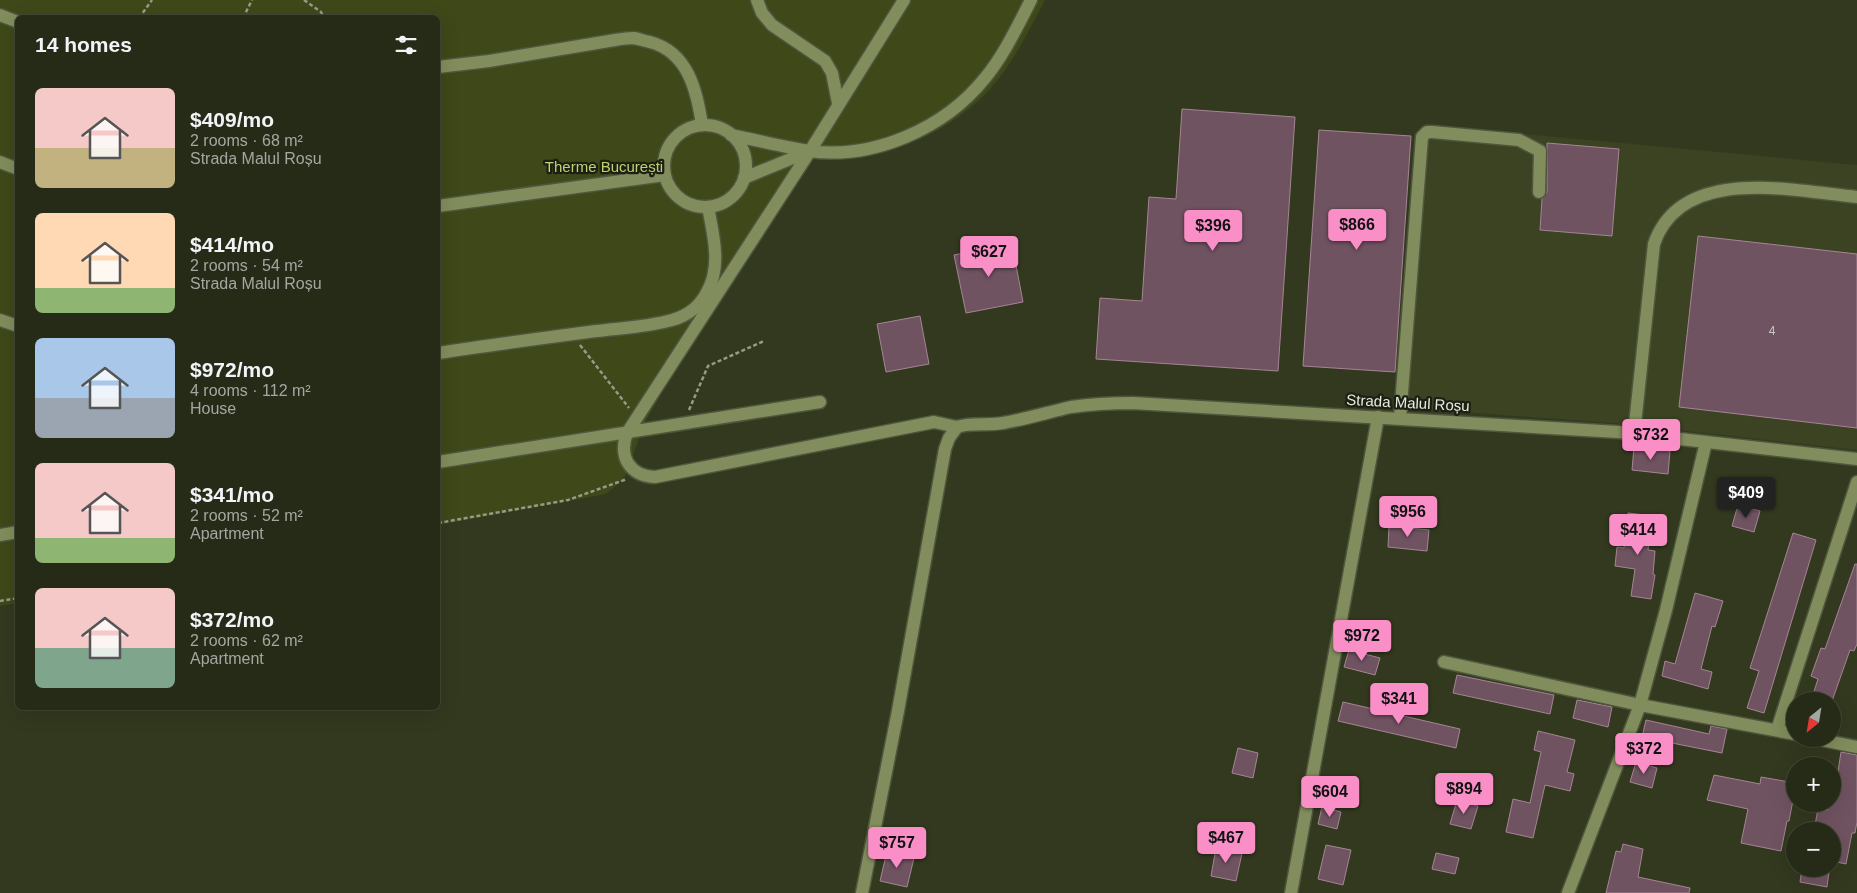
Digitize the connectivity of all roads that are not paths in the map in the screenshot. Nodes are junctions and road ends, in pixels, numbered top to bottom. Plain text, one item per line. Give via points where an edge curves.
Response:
1 (757, 0) edge
2 (904, 0) edge
3 (1031, 0) edge
4 (0, 15) edge
5 (15, 21) edge
6 (440, 67) edge
7 (838, 104) junction
8 (702, 125) junction
9 (731, 135) junction
10 (810, 151) junction
11 (0, 162) edge
12 (15, 168) edge
13 (665, 175) junction
14 (744, 178) junction
15 (1538, 192) dead end
16 (1857, 197) edge
17 (440, 206) edge
18 (708, 207) junction
19 (0, 320) edge
20 (15, 325) edge
21 (440, 353) edge
22 (820, 402) dead end
23 (1378, 417) junction
24 (1400, 418) junction
25 (957, 427) junction
26 (628, 433) junction
27 (1634, 434) junction
28 (1706, 442) junction
29 (1857, 459) edge
30 (440, 462) edge
31 (1857, 482) edge
32 (15, 532) edge
33 (0, 535) edge
34 (1444, 662) dead end
35 (1640, 705) junction
36 (1777, 730) junction
37 (1786, 732) edge
38 (1841, 744) edge
39 (1857, 747) edge
40 (862, 893) edge
41 (1291, 893) edge
42 (1568, 893) edge

1 - 7 street via 772,25 825,61 832,73
2 - 7 street
3 - 10 street via 994,66 970,95 948,113 916,132 872,147
4 - 5 street
6 - 8 street via 636,38 659,44 683,65 693,82
7 - 10 street
8 - 9 street via 717,127
8 - 13 street via 685,130 672,141 665,157
9 - 10 street
9 - 14 street via 744,154
10 - 14 street
10 - 26 street
11 - 12 street
13 - 17 street
13 - 18 street via 680,199
14 - 18 street via 730,198
15 - 24 street via 1540,151 1530,144 1519,140 1432,132 1422,137
16 - 27 street via 1735,188 1693,200 1678,208 1665,221 1654,244
18 - 21 street via 715,268 707,293 693,309 672,320
19 - 20 street
22 - 26 street
23 - 24 street, Strada Malul Roșu
23 - 25 street, Strada Malul Roșu via 1111,403 1072,407 1004,423
23 - 41 street
24 - 27 street, Strada Malul Roșu
25 - 26 street, Strada Malul Roșu via 934,422 656,477 640,474 626,460 624,442
25 - 40 street via 945,449
26 - 30 street
27 - 28 street, Strada Malul Roșu
28 - 29 street, Strada Malul Roșu
28 - 35 street
31 - 36 street
32 - 33 street
34 - 35 street
35 - 36 street
35 - 42 street
36 - 37 street
38 - 39 street

